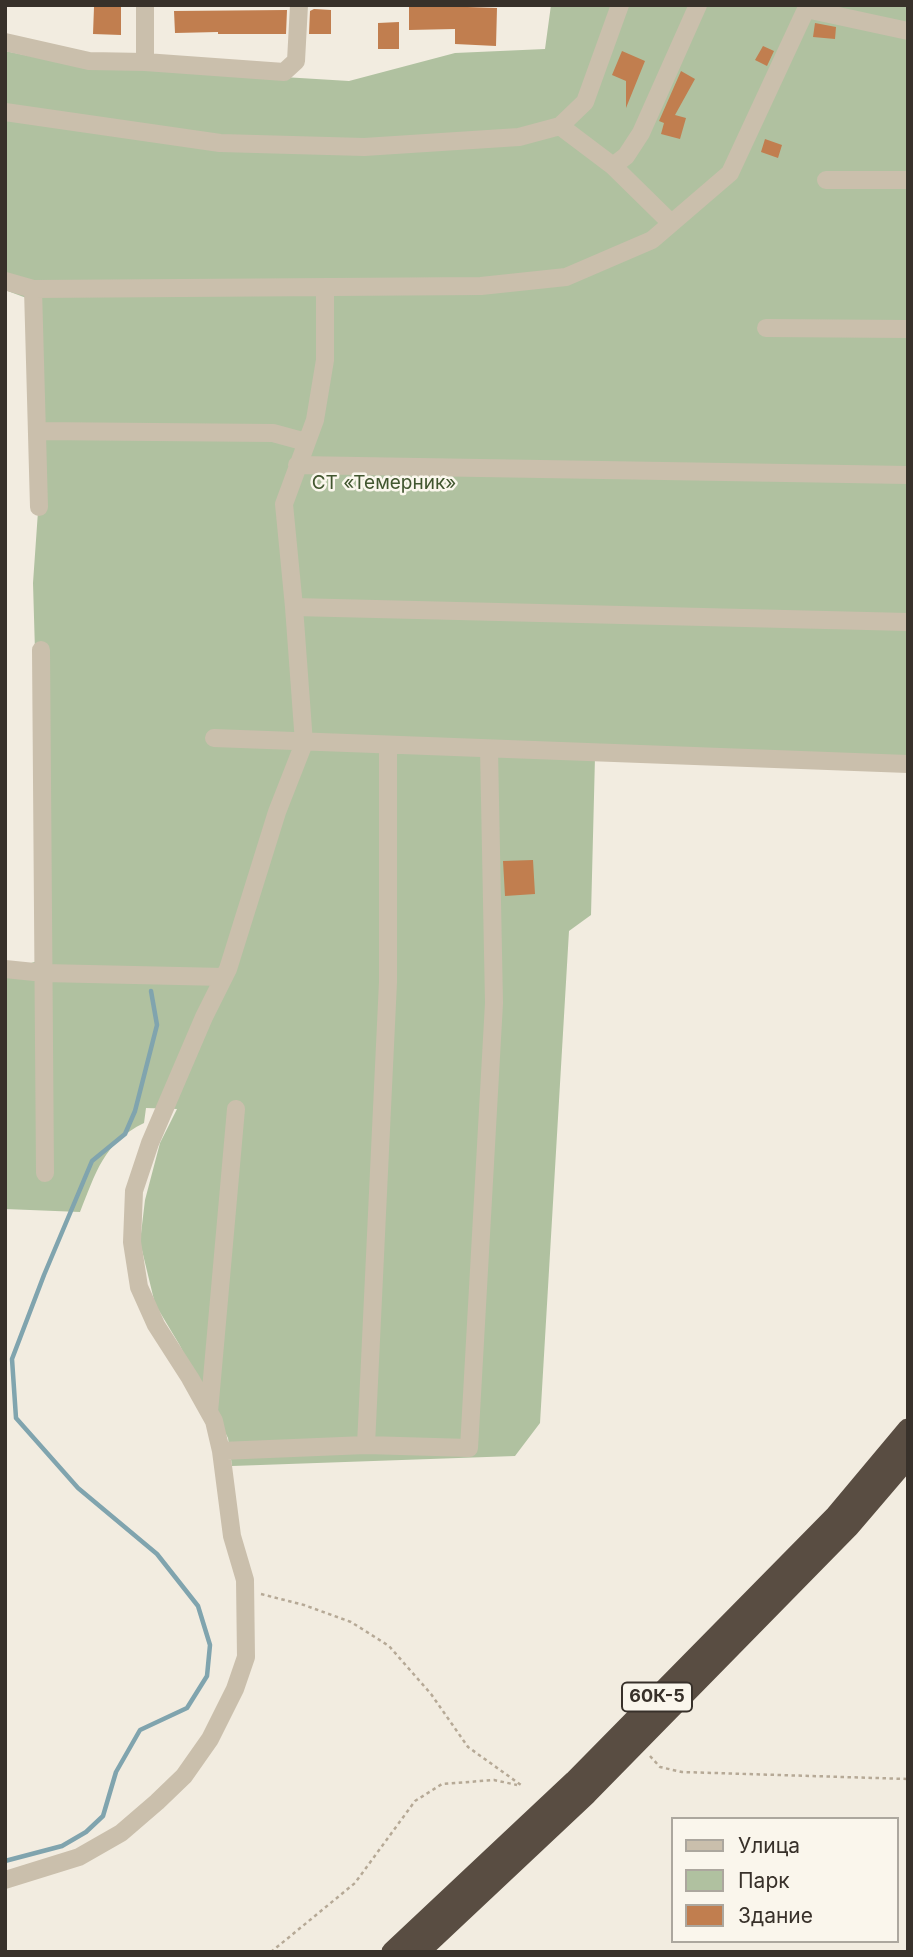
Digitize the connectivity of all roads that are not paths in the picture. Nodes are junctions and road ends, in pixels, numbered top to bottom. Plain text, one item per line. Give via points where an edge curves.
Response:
1 (145, 5) edge
2 (299, 5) edge
3 (620, 5) edge
4 (698, 5) edge
5 (807, 7) edge
6 (908, 31) edge
7 (5, 42) edge
8 (145, 62) junction
9 (5, 112) edge
10 (561, 126) junction
11 (613, 166) junction
12 (826, 180) dead end
13 (908, 180) edge
14 (670, 222) junction
15 (5, 281) edge
16 (325, 287) junction
17 (33, 289) junction
18 (766, 328) dead end
19 (908, 330) edge
20 (37, 431) junction
21 (306, 442) junction
22 (297, 465) junction
23 (908, 475) edge
24 (39, 507) dead end
25 (295, 607) junction
26 (908, 622) edge
27 (41, 650) dead end
28 (214, 738) dead end
29 (304, 743) junction
30 (388, 746) junction
31 (489, 749) junction
32 (908, 764) edge
33 (5, 969) edge
34 (44, 973) junction
35 (225, 977) junction
36 (236, 1110) dead end
37 (45, 1173) dead end
38 (209, 1412) junction
39 (908, 1429) edge
40 (366, 1445) junction
41 (221, 1451) junction
42 (908, 1458) edge
43 (5, 1880) edge
44 (392, 1952) edge
45 (419, 1952) edge

1 - 8 street
2 - 8 street via 296,61 284,72
3 - 10 street via 584,102
4 - 11 street via 641,133
5 - 6 street
5 - 14 street via 730,173
7 - 8 street via 89,61
9 - 10 street via 220,143 364,147 519,137
10 - 11 street
11 - 14 street
12 - 13 street
14 - 16 street via 652,240 566,277 481,286
15 - 17 street
16 - 17 street
16 - 21 street via 325,360 315,420
17 - 20 street
18 - 19 street
20 - 21 street via 273,433
20 - 24 street
21 - 22 street
22 - 23 street
22 - 25 street via 284,504
25 - 26 street
25 - 29 street
27 - 34 street
28 - 29 street
29 - 30 street
29 - 35 street via 277,812
30 - 31 street
30 - 40 street via 388,982
31 - 32 street
31 - 40 street via 494,1003 469,1448
33 - 34 street
34 - 35 street
34 - 37 street
35 - 38 street via 150,1143 134,1191 132,1242 139,1286 156,1325
36 - 38 street
38 - 41 street
39 - 44 highway, 60К-5 via 836,1515 574,1781
40 - 41 street
41 - 43 street via 245,1589 246,1657 210,1739 184,1776 121,1833 79,1857
42 - 45 highway, 60К-5 via 849,1527 587,1794

